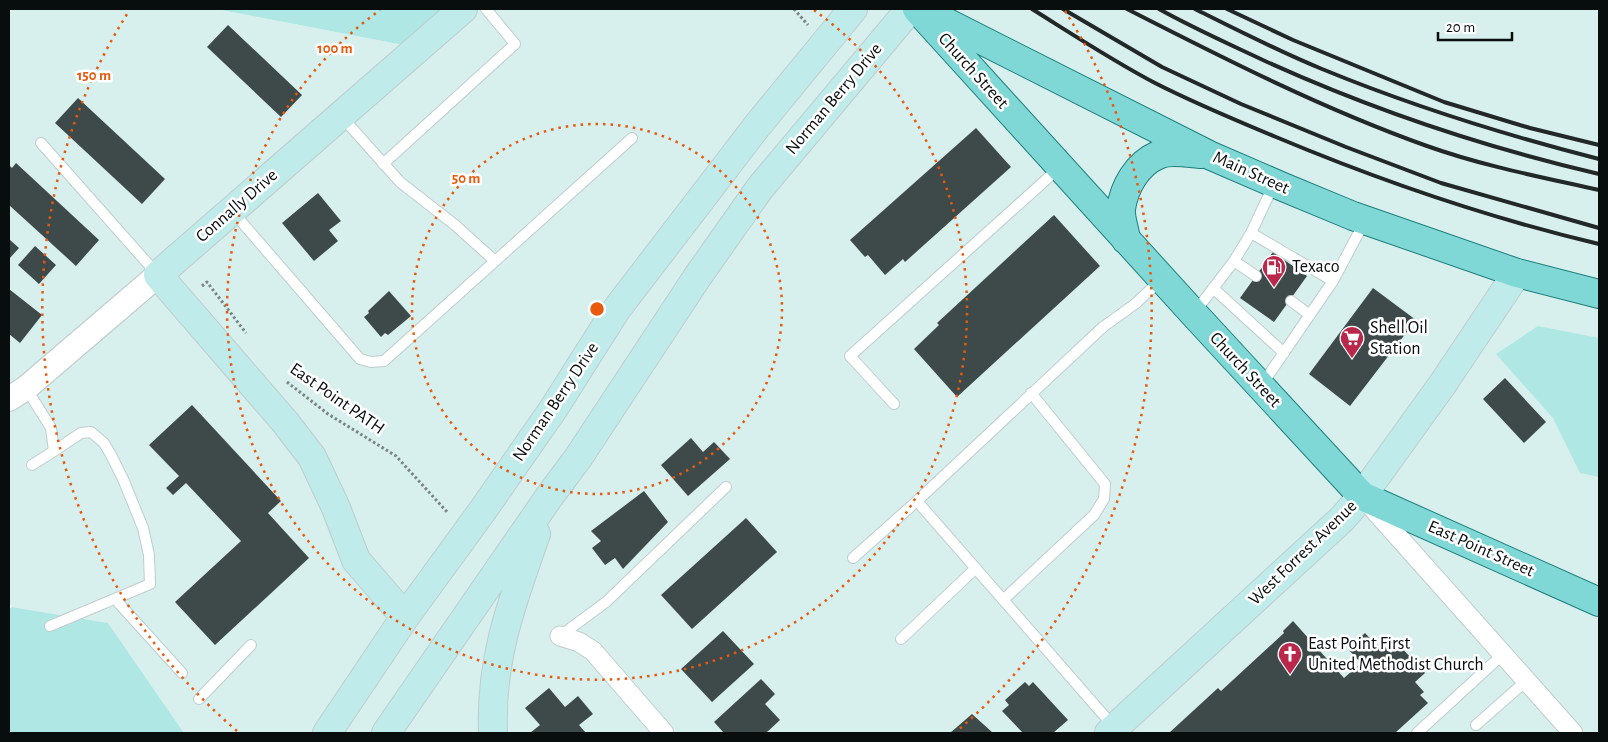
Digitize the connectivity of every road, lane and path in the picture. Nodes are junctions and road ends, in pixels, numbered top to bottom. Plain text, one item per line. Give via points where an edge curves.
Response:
1 (462, 9) edge
2 (486, 9) edge
3 (794, 9) edge
4 (853, 9) edge
5 (910, 9) edge
6 (918, 9) edge
7 (810, 28) dead end
8 (951, 34) junction
9 (341, 116) junction
10 (632, 138) dead end
11 (41, 143) dead end
12 (1209, 155) junction
13 (384, 164) junction
14 (1060, 167) junction
15 (1274, 184) junction
16 (232, 211) junction
17 (1365, 220) junction
18 (1251, 233) junction
19 (1126, 240) junction
20 (495, 261) junction
21 (1234, 261) junction
22 (1517, 273) junction
23 (158, 275) junction
24 (1256, 276) dead end
25 (1162, 279) junction
26 (1333, 281) junction
27 (199, 288) dead end
28 (1213, 288) junction
29 (1599, 294) edge
30 (1291, 301) dead end
31 (1194, 314) junction
32 (1310, 315) junction
33 (248, 335) dead end
34 (1284, 353) junction
35 (284, 379) dead end
36 (1260, 387) junction
37 (1031, 393) junction
38 (18, 394) edge
39 (894, 404) dead end
40 (54, 452) junction
41 (32, 465) dead end
42 (726, 487) dead end
43 (1362, 496) junction
44 (549, 498) junction
45 (917, 501) junction
46 (448, 513) dead end
47 (853, 558) dead end
48 (976, 568) junction
49 (115, 599) junction
50 (1003, 600) junction
51 (1599, 602) edge
52 (405, 617) junction
53 (50, 626) dead end
54 (560, 636) joint
55 (901, 639) dead end
56 (251, 645) dead end
57 (1502, 655) junction
58 (182, 673) dead end
59 (1526, 681) junction
60 (200, 699) dead end
61 (1476, 725) dead end
62 (1112, 731) edge
63 (327, 733) edge
64 (386, 733) edge
65 (493, 733) edge
66 (664, 733) edge
67 (1417, 733) edge
68 (1573, 733) edge

1 - 9 main road, Connally Drive
2 - 13 lane via 515,44
3 - 7 path
4 - 52 main road, Norman Berry Drive via 757,126 616,310 537,432
5 - 44 main road, Norman Berry Drive via 760,188
6 - 8 main road, Church Street
8 - 12 main road, Main Street
8 - 14 main road, Church Street
9 - 13 lane
9 - 16 main road, Connally Drive
10 - 20 lane
11 - 23 lane
12 - 15 main road, Main Street
12 - 19 main road via 1158,154 1142,166 1128,186 1121,210
13 - 20 lane via 400,182
14 - 19 main road, Church Street
14 - 39 lane via 850,356
15 - 17 main road, Main Street
15 - 18 lane
16 - 20 lane via 360,359 371,362 384,361
16 - 23 main road, Connally Drive
17 - 22 main road, Main Street
17 - 26 lane
18 - 21 lane
18 - 26 lane
19 - 25 main road, Church Street
21 - 24 lane
21 - 28 lane
22 - 29 main road, Main Street
22 - 43 main road, West Forrest Avenue
23 - 38 street, Connally Drive
23 - 52 main road via 312,457 356,560
25 - 31 main road, Church Street
25 - 37 lane via 1135,304 1102,327
26 - 32 lane
27 - 33 path via 207,282
28 - 31 lane
28 - 34 lane
30 - 32 lane
31 - 36 main road, Church Street
32 - 34 lane
34 - 36 lane
35 - 46 path, East Point PATH via 328,414 396,456
36 - 43 main road, Church Street
37 - 45 lane
37 - 50 lane via 1105,484 1104,499 1094,515
38 - 40 lane via 51,428
40 - 41 lane
40 - 49 lane via 81,433 91,432 104,443 123,479 143,528 150,584
42 - 54 lane via 606,602
43 - 51 main road, East Point Street
43 - 57 street, Church Street
43 - 62 main road, West Forrest Avenue via 1342,519
44 - 64 main road, Norman Berry Drive
44 - 65 main road via 501,640 494,678
45 - 47 lane
45 - 48 lane
48 - 50 lane
48 - 55 lane
49 - 53 lane
49 - 58 lane
50 - 62 lane
52 - 63 main road, Norman Berry Drive
54 - 66 street via 593,651
56 - 60 lane
57 - 59 street, Church Street
57 - 67 lane
59 - 61 lane
59 - 68 street, Church Street

